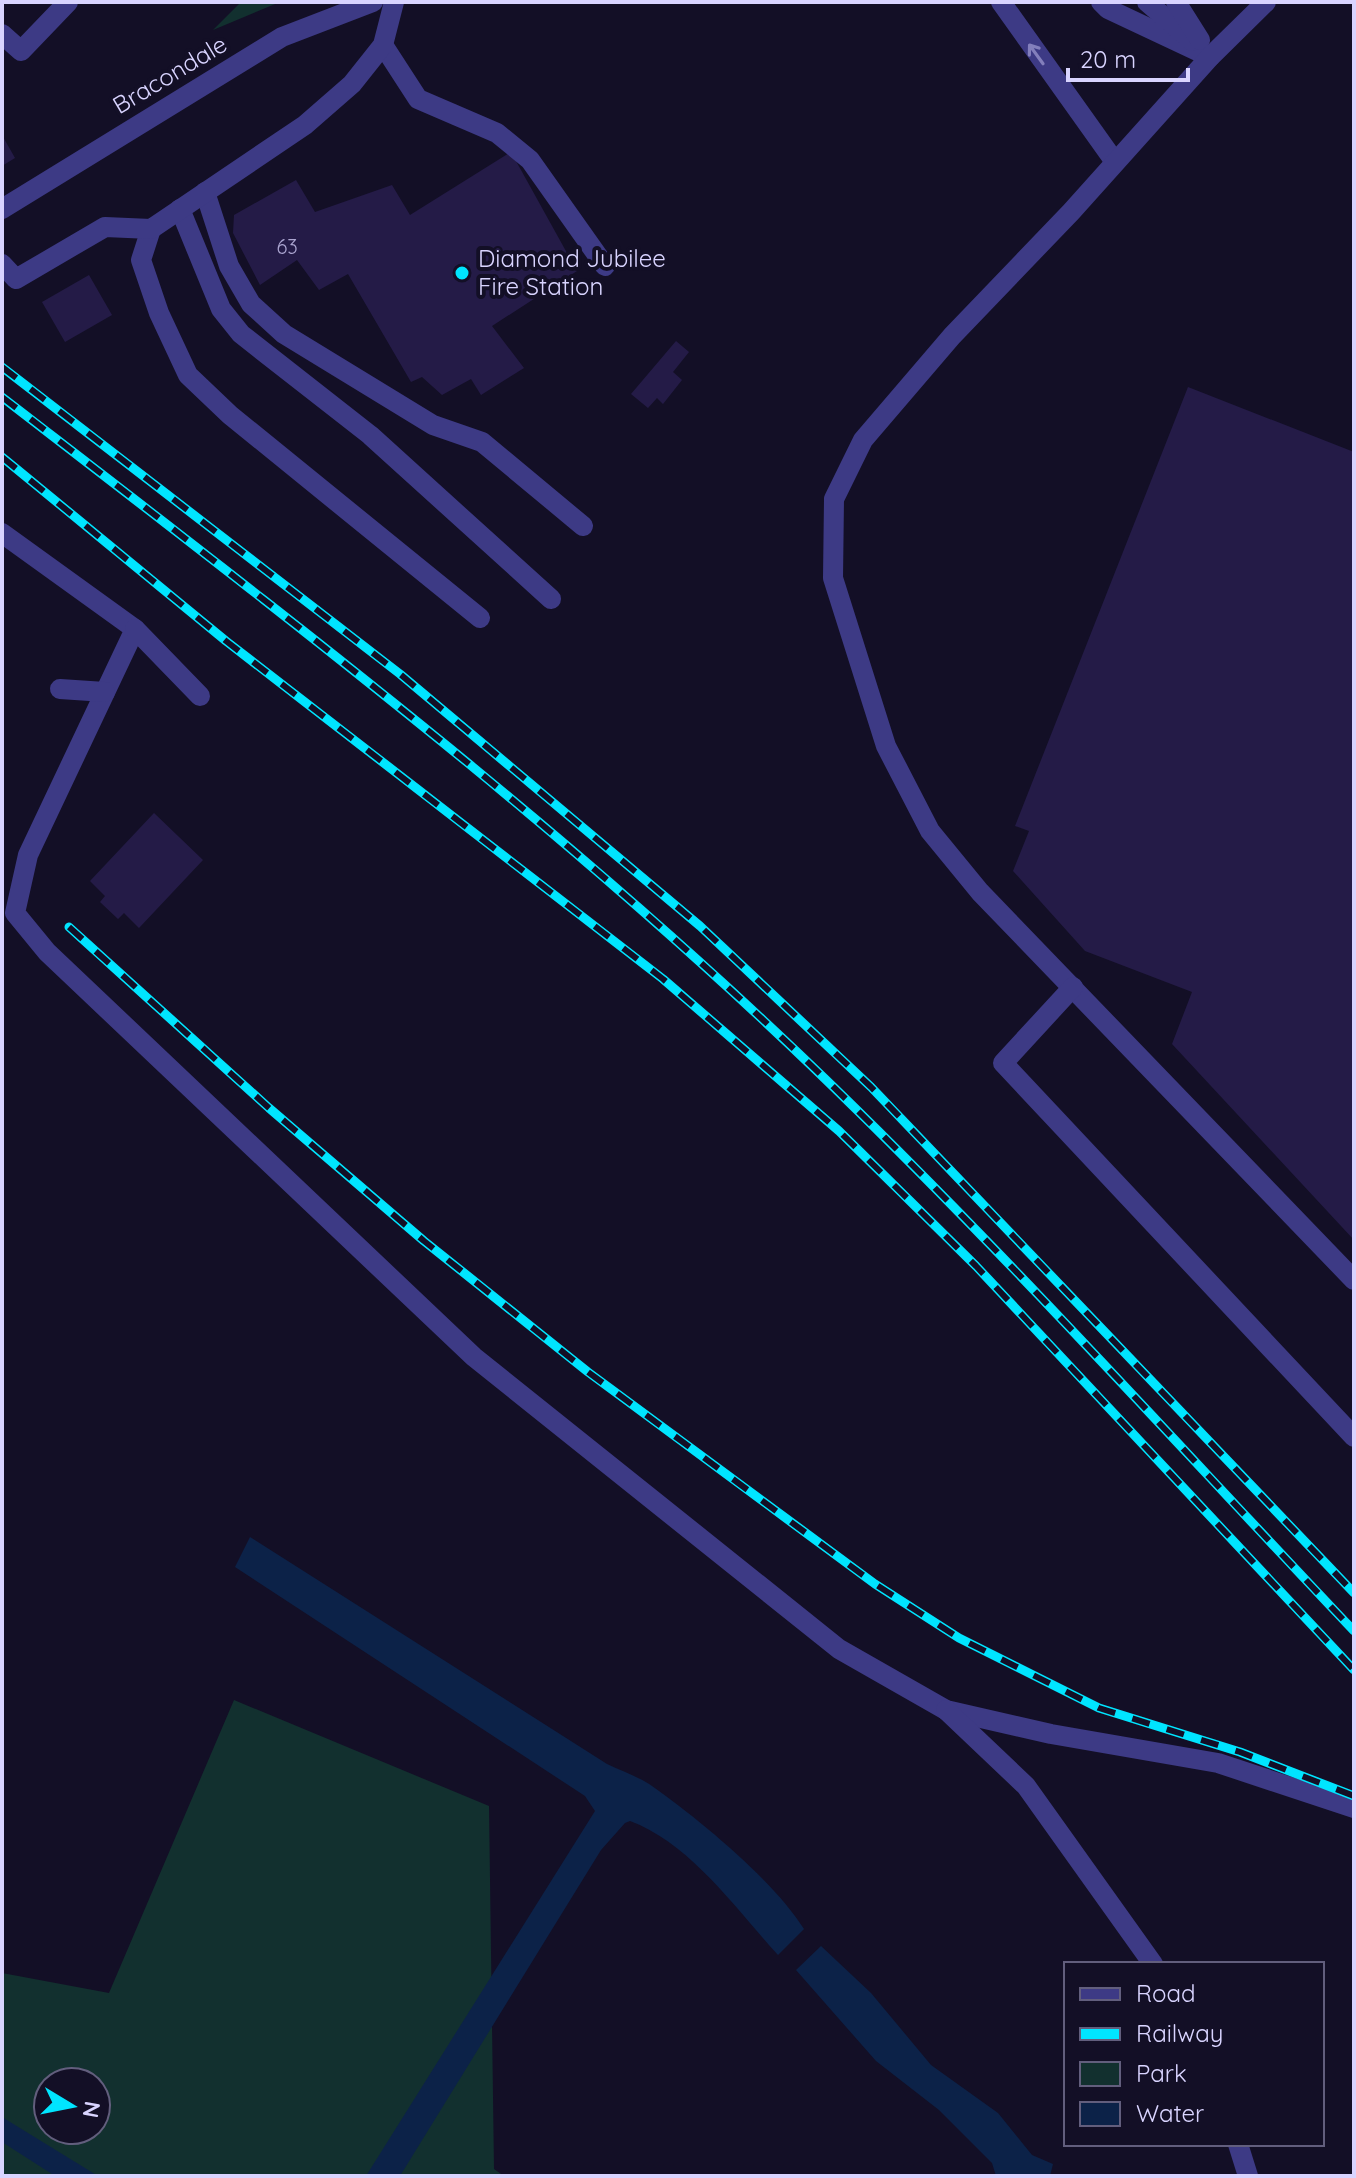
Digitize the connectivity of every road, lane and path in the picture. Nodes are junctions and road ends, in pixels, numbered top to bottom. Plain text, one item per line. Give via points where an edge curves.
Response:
1 (68, 2) edge
2 (373, 2) edge
3 (394, 2) edge
4 (1001, 2) edge
5 (1101, 2) edge
6 (1147, 2) edge
7 (1176, 2) edge
8 (1266, 2) edge
9 (2, 34) edge
10 (383, 45) junction
11 (1210, 57) junction
12 (1115, 162) junction
13 (205, 192) junction
14 (2, 209) edge
15 (180, 209) junction
16 (151, 229) junction
17 (2, 264) edge
18 (605, 266) dead end
19 (583, 526) dead end
20 (2, 533) edge
21 (551, 599) dead end
22 (480, 618) dead end
23 (135, 629) junction
24 (60, 689) dead end
25 (105, 692) junction
26 (200, 696) dead end
27 (1073, 987) junction
28 (1354, 1280) edge
29 (1354, 1437) edge
30 (946, 1710) junction
31 (1354, 1808) edge
32 (1152, 1962) edge
33 (1239, 2146) edge
34 (1248, 2176) edge

1 - 9 street via 21,51
2 - 14 street, Bracondale via 282,37
3 - 10 street
12 -> 4 street
5 - 11 street
6 - 11 street
7 - 11 street
8 - 11 street
10 - 13 street via 352,84 305,125
10 - 18 street via 418,99 497,133 530,160
11 - 12 street
12 - 27 street via 863,440 834,499 833,578 886,746 930,831 980,892
13 - 15 street
13 - 19 street via 229,266 251,304 284,334 433,425 482,442
15 - 16 street
15 - 21 street via 221,309 241,334 370,435
16 - 17 street via 105,227 16,279
16 - 22 street via 141,260 188,375
20 - 23 street
23 - 25 street
23 - 26 street
24 - 25 street
25 - 30 street via 28,855 15,913 47,952 474,1357 839,1649
27 - 28 street
27 - 29 street via 1003,1063
30 - 31 street via 1218,1763
30 - 32 street via 1026,1786
33 - 34 street

